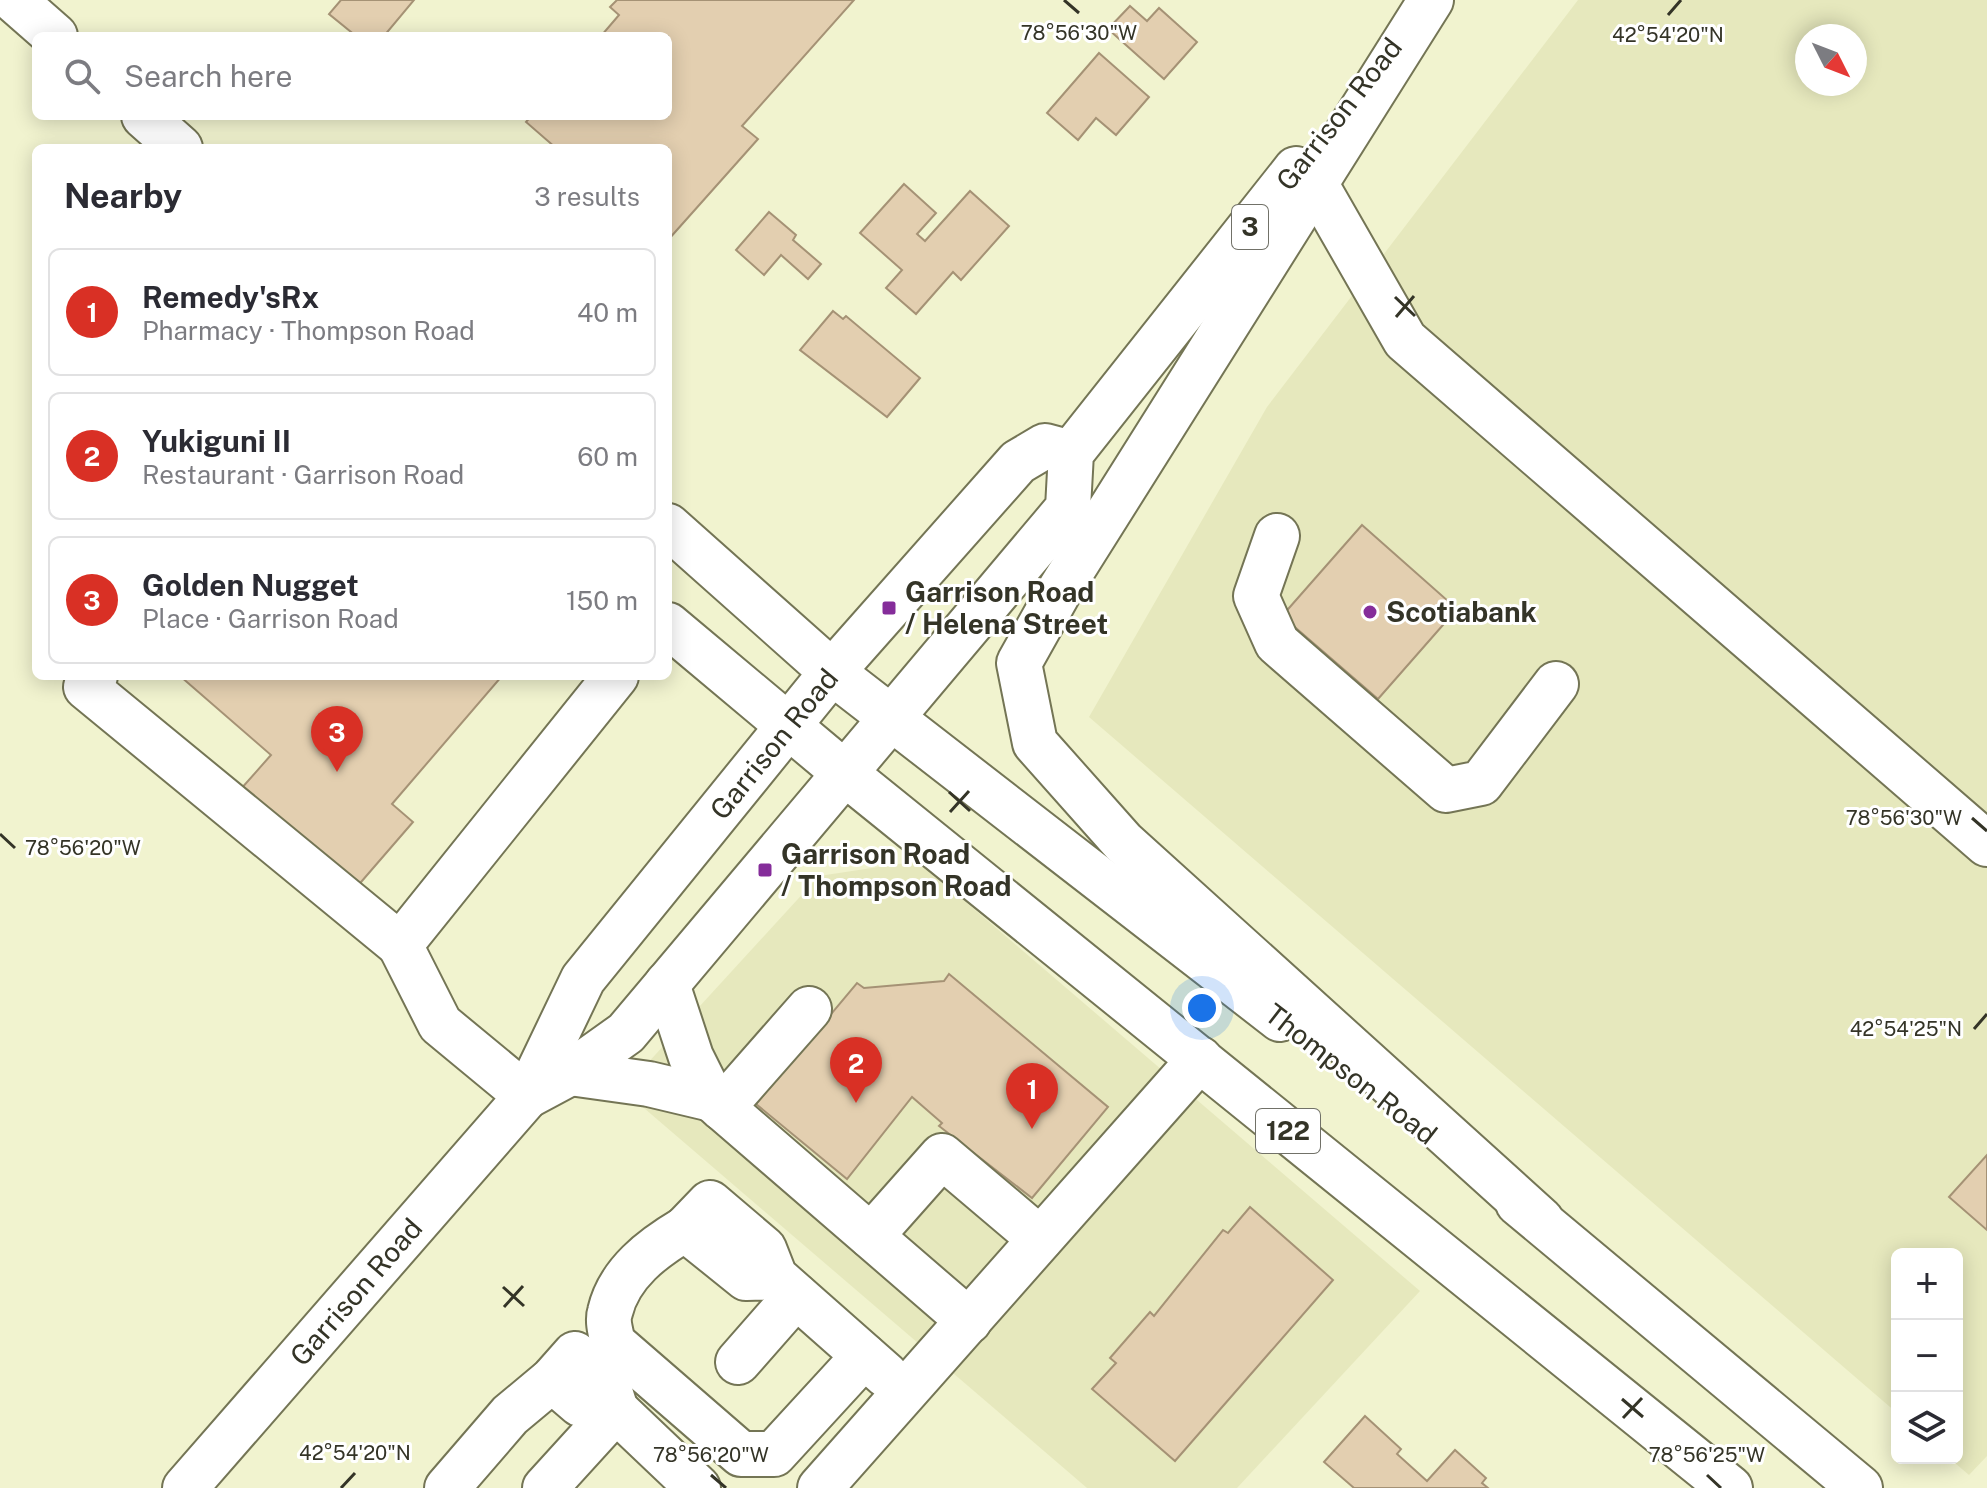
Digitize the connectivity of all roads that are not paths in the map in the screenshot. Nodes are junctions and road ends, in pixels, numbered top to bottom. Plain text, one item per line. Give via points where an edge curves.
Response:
1 (14, 0) edge
2 (1430, 0) edge
3 (50, 32) edge
4 (148, 120) edge
5 (176, 144) edge
6 (1315, 183) junction
7 (1071, 453) junction
8 (672, 530) edge
9 (1277, 536) dead end
10 (672, 628) edge
11 (832, 672) junction
12 (92, 680) edge
13 (613, 680) edge
14 (1556, 684) dead end
15 (891, 720) junction
16 (787, 727) junction
17 (847, 775) junction
18 (1987, 844) edge
19 (400, 945) junction
20 (667, 984) junction
21 (809, 1009) dead end
22 (1200, 1059) junction
23 (570, 1073) junction
24 (527, 1096) junction
25 (717, 1104) junction
26 (1541, 1220) junction
27 (871, 1236) junction
28 (1040, 1239) junction
29 (785, 1286) junction
30 (969, 1321) junction
31 (864, 1356) junction
32 (738, 1362) dead end
33 (906, 1392) junction
34 (616, 1410) junction
35 (696, 1487) edge
36 (185, 1488) edge
37 (447, 1488) edge
38 (545, 1488) edge
39 (820, 1488) edge
40 (1730, 1488) edge
41 (1860, 1488) edge

1 - 3 main road
2 - 6 main road
2 - 7 main road, Garrison Road / 3
4 - 5 main road
6 - 18 main road via 1405,340
6 - 26 main road via 1019,663 1035,743 1123,842
7 - 11 main road, Garrison Road via 1045,446 1018,462
7 - 15 main road, Garrison Road via 1068,508
8 - 11 main road, Thompson Road
9 - 14 main road via 1256,596 1277,643 1446,790 1481,783
10 - 16 main road, 122
11 - 15 main road, Thompson Road
11 - 16 main road, Garrison Road
12 - 19 main road via 86,687
13 - 19 main road
15 - 17 main road, Garrison Road
15 - 26 main road, Thompson Road
16 - 17 main road, 122
16 - 24 main road, Garrison Road via 583,979
17 - 20 main road, Garrison Road
17 - 22 main road, 122
19 - 24 main road via 440,1024
20 - 23 main road, Garrison Road via 626,1033
20 - 25 main road via 691,1057
21 - 25 main road
22 - 28 main road
22 - 40 main road, 122
23 - 24 main road, Garrison Road
23 - 25 main road via 649,1084
24 - 36 main road, Garrison Road
25 - 27 main road
26 - 41 main road, Thompson Road
27 - 28 main road via 942,1156
27 - 30 main road
28 - 30 main road
29 - 31 main road
29 - 31 main road via 746,1278 685,1229 653,1249 625,1278 609,1313 613,1343 741,1454 774,1454
29 - 32 main road
30 - 33 main road
31 - 33 main road
33 - 39 main road
34 - 35 main road
34 - 37 main road via 607,1382 575,1354 510,1415
34 - 38 main road

